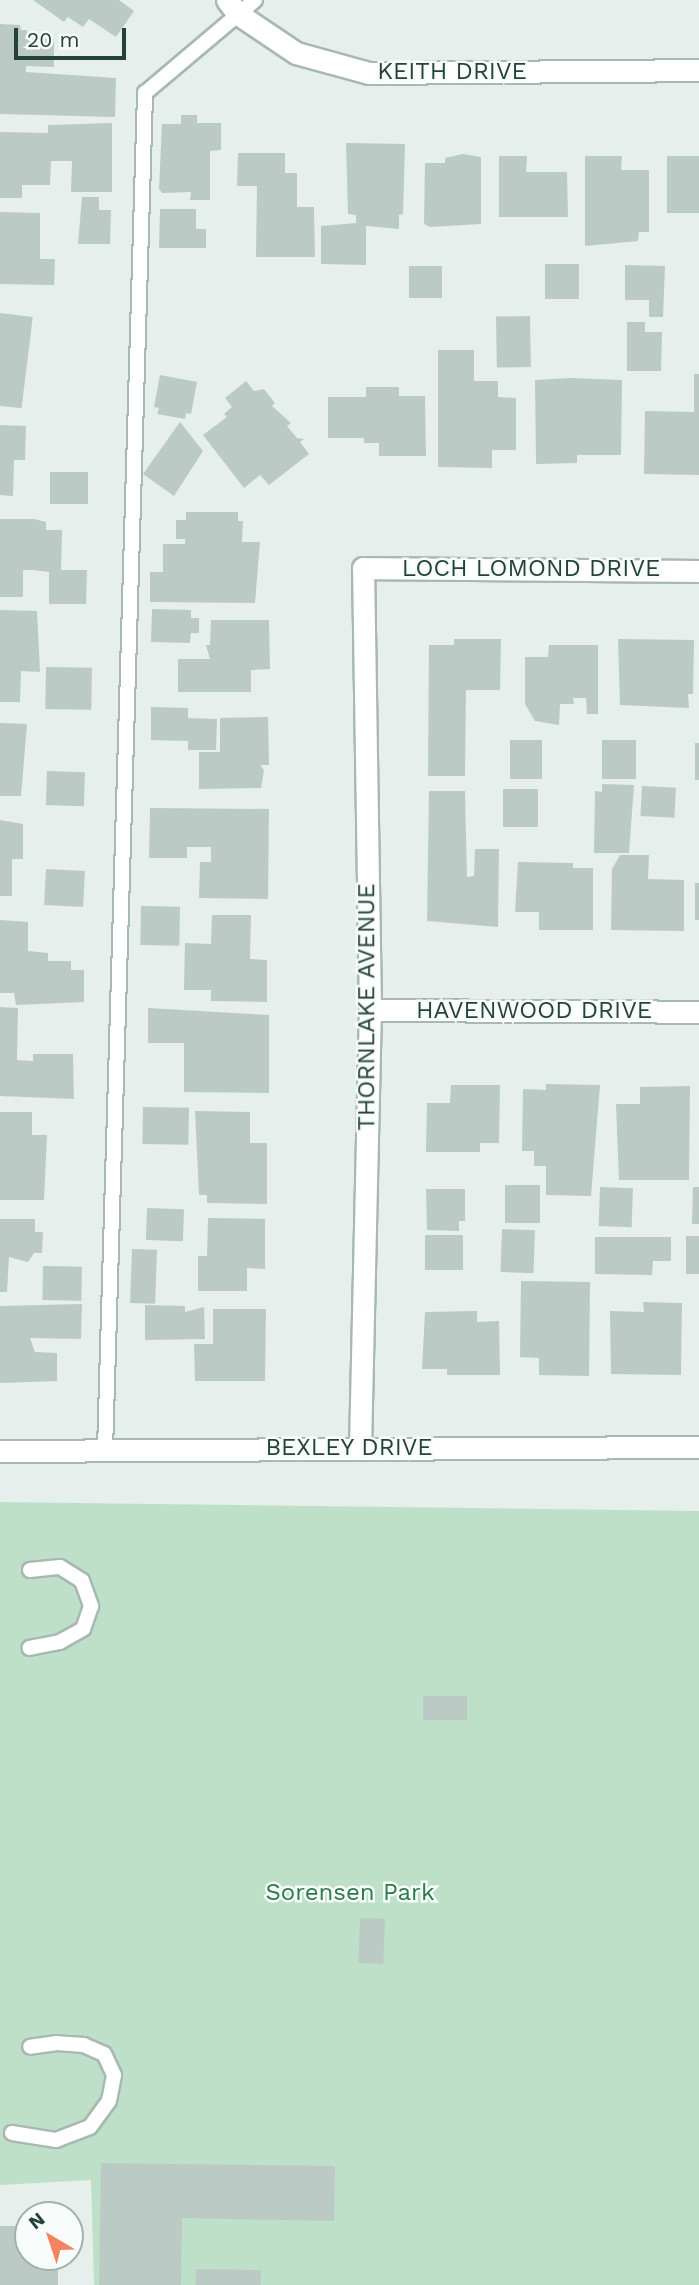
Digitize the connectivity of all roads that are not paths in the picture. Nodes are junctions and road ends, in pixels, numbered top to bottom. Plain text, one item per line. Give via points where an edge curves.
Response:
1 (255, 0) edge
2 (233, 7) edge
3 (699, 70) edge
4 (363, 568) joint
5 (699, 570) edge
6 (370, 1010) junction
7 (699, 1012) edge
8 (360, 1447) junction
9 (699, 1447) edge
10 (105, 1450) junction
11 (0, 1451) edge
12 (30, 1570) dead end
13 (30, 1648) dead end
14 (30, 2047) dead end
15 (12, 2133) dead end

1 - 2 lane
2 - 3 street, KEITH DRIVE via 296,53 369,73
2 - 10 lane via 145,93
4 - 5 street, LOCH LOMOND DRIVE
4 - 6 street, THORNLAKE AVENUE
6 - 7 street, HAVENWOOD DRIVE
6 - 8 street, THORNLAKE AVENUE
8 - 9 street, BEXLEY DRIVE
8 - 10 street, BEXLEY DRIVE
10 - 11 street, BEXLEY DRIVE
12 - 13 lane via 60,1567 82,1581 91,1606 83,1629 60,1642
14 - 15 lane via 70,2044 104,2054 114,2075 109,2101 90,2127 56,2140

